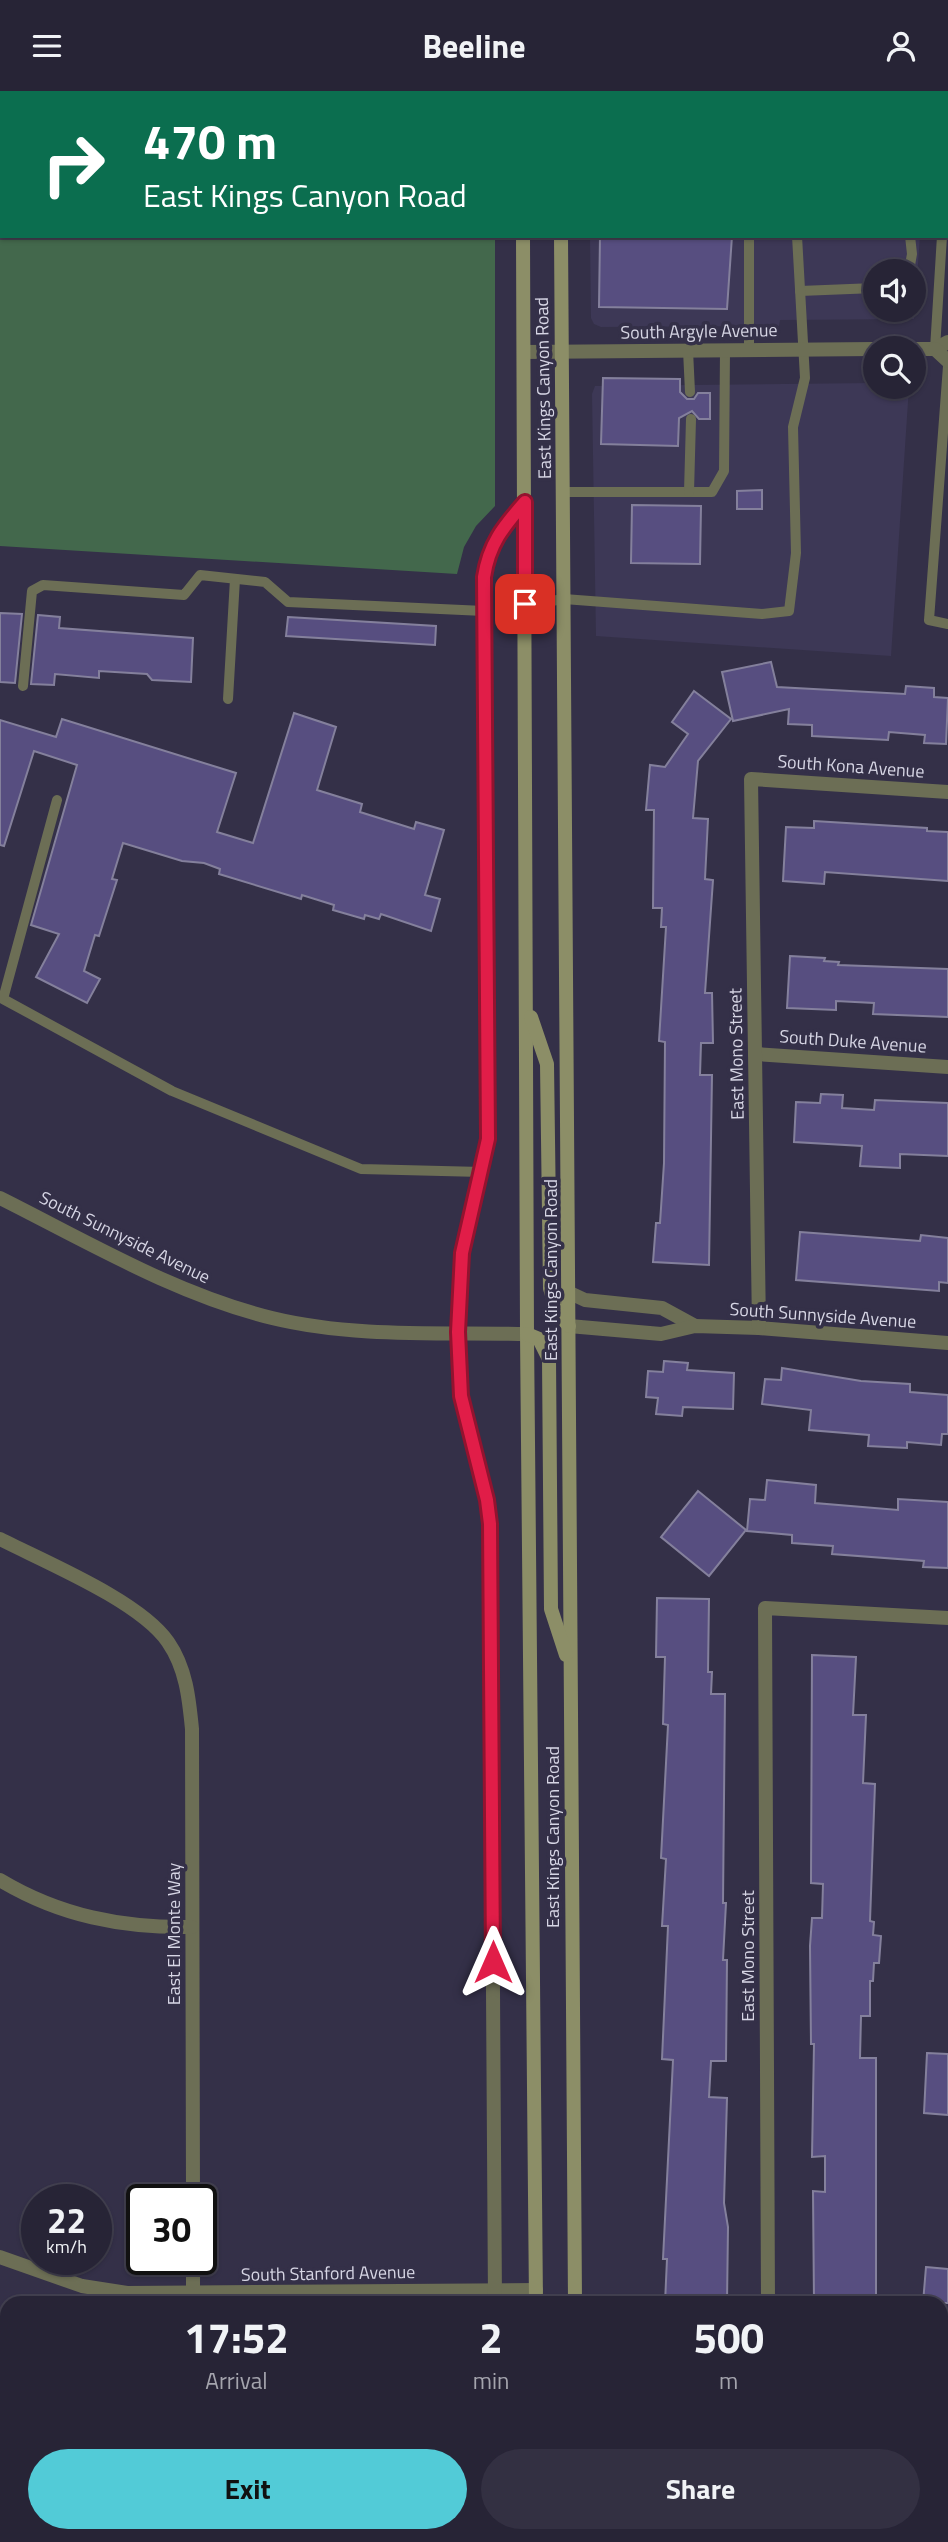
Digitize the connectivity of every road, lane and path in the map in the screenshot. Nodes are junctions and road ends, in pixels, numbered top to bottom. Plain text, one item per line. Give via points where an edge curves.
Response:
1 (523, 238) edge
2 (561, 238) edge
3 (749, 238) edge
4 (797, 238) edge
5 (910, 238) edge
6 (942, 238) edge
7 (911, 259) edge
8 (863, 288) edge
9 (800, 291) junction
10 (942, 346) edge
11 (725, 349) junction
12 (749, 349) junction
13 (863, 349) edge
14 (688, 350) junction
15 (803, 350) junction
16 (524, 352) junction
17 (562, 352) junction
18 (948, 361) edge
19 (948, 366) edge
20 (690, 393) dead end
21 (691, 418) dead end
22 (563, 492) junction
23 (689, 492) junction
24 (525, 502) junction
25 (235, 579) junction
26 (564, 599) junction
27 (525, 604) junction
28 (484, 611) junction
29 (948, 624) edge
30 (23, 686) dead end
31 (228, 699) dead end
32 (751, 779) joint
33 (948, 792) edge
34 (57, 800) dead end
35 (527, 1004) junction
36 (755, 1054) junction
37 (948, 1067) edge
38 (482, 1172) junction
39 (0, 1198) edge
40 (570, 1293) junction
41 (569, 1326) junction
42 (695, 1326) junction
43 (760, 1328) junction
44 (458, 1332) junction
45 (527, 1333) junction
46 (948, 1343) edge
47 (0, 1539) edge
48 (948, 1618) edge
49 (570, 1667) junction
50 (0, 1880) edge
51 (192, 1927) junction
52 (193, 2184) edge
53 (0, 2257) edge
54 (193, 2275) edge
55 (167, 2296) edge
56 (193, 2296) edge
57 (495, 2296) edge
58 (536, 2296) edge
59 (575, 2296) edge
60 (768, 2296) edge

1 - 16 main road, East Kings Canyon Road
2 - 17 main road, East Kings Canyon Road
3 - 12 lane
4 - 9 lane
5 - 7 lane
6 - 10 lane
8 - 9 lane
9 - 15 lane
10 - 18 street
11 - 12 street, South Argyle Avenue
11 - 14 street, South Argyle Avenue
11 - 23 lane via 724,471 712,492
12 - 15 street, South Argyle Avenue
13 - 15 street, South Argyle Avenue
14 - 17 street, South Argyle Avenue
14 - 20 lane
15 - 26 lane via 805,377 793,426 796,553 789,611 762,614
16 - 17 street, South Argyle Avenue
16 - 24 main road, East Kings Canyon Road
17 - 22 main road, East Kings Canyon Road
19 - 29 lane via 929,620
21 - 23 lane
22 - 23 lane
22 - 26 main road, East Kings Canyon Road
24 - 27 main road, East Kings Canyon Road
24 - 28 street, East Kings Canyon Road via 488,553
25 - 28 lane via 265,582 288,603
25 - 30 lane via 201,575 184,596 43,585 32,591
25 - 31 lane
26 - 27 lane
26 - 40 main road, East Kings Canyon Road
27 - 35 main road, East Kings Canyon Road
28 - 38 street, East Kings Canyon Road via 488,1139
32 - 33 street, South Kona Avenue
32 - 36 street, East Mono Street
34 - 38 lane via 3,999 172,1091 361,1169
35 - 41 main road via 547,1064 550,1288 557,1313
35 - 45 main road, East Kings Canyon Road
36 - 37 street, South Duke Avenue
36 - 43 street, East Mono Street
38 - 44 street, East Kings Canyon Road via 462,1253
39 - 44 street, South Sunnyside Avenue via 154,1276 237,1308 323,1327
40 - 41 main road, East Kings Canyon Road
40 - 42 street, South Sunnyside Avenue via 585,1300 662,1307
41 - 42 street, South Sunnyside Avenue via 661,1334
41 - 49 main road, East Kings Canyon Road
42 - 43 street, South Sunnyside Avenue
43 - 46 street, South Sunnyside Avenue
44 - 45 street, South Sunnyside Avenue
44 - 57 street, East Kings Canyon Road via 461,1396 490,1524
45 - 49 main road via 539,1339 549,1359 551,1609
45 - 58 main road, East Kings Canyon Road
47 - 51 street, East El Monte Way via 113,1597 146,1620 167,1640 182,1669 192,1728
48 - 60 street, East Mono Street via 765,1608
49 - 59 main road, East Kings Canyon Road
50 - 51 street via 55,1908 91,1919
51 - 52 street, East El Monte Way
53 - 55 street, South Stanford Avenue via 82,2286
54 - 56 street

